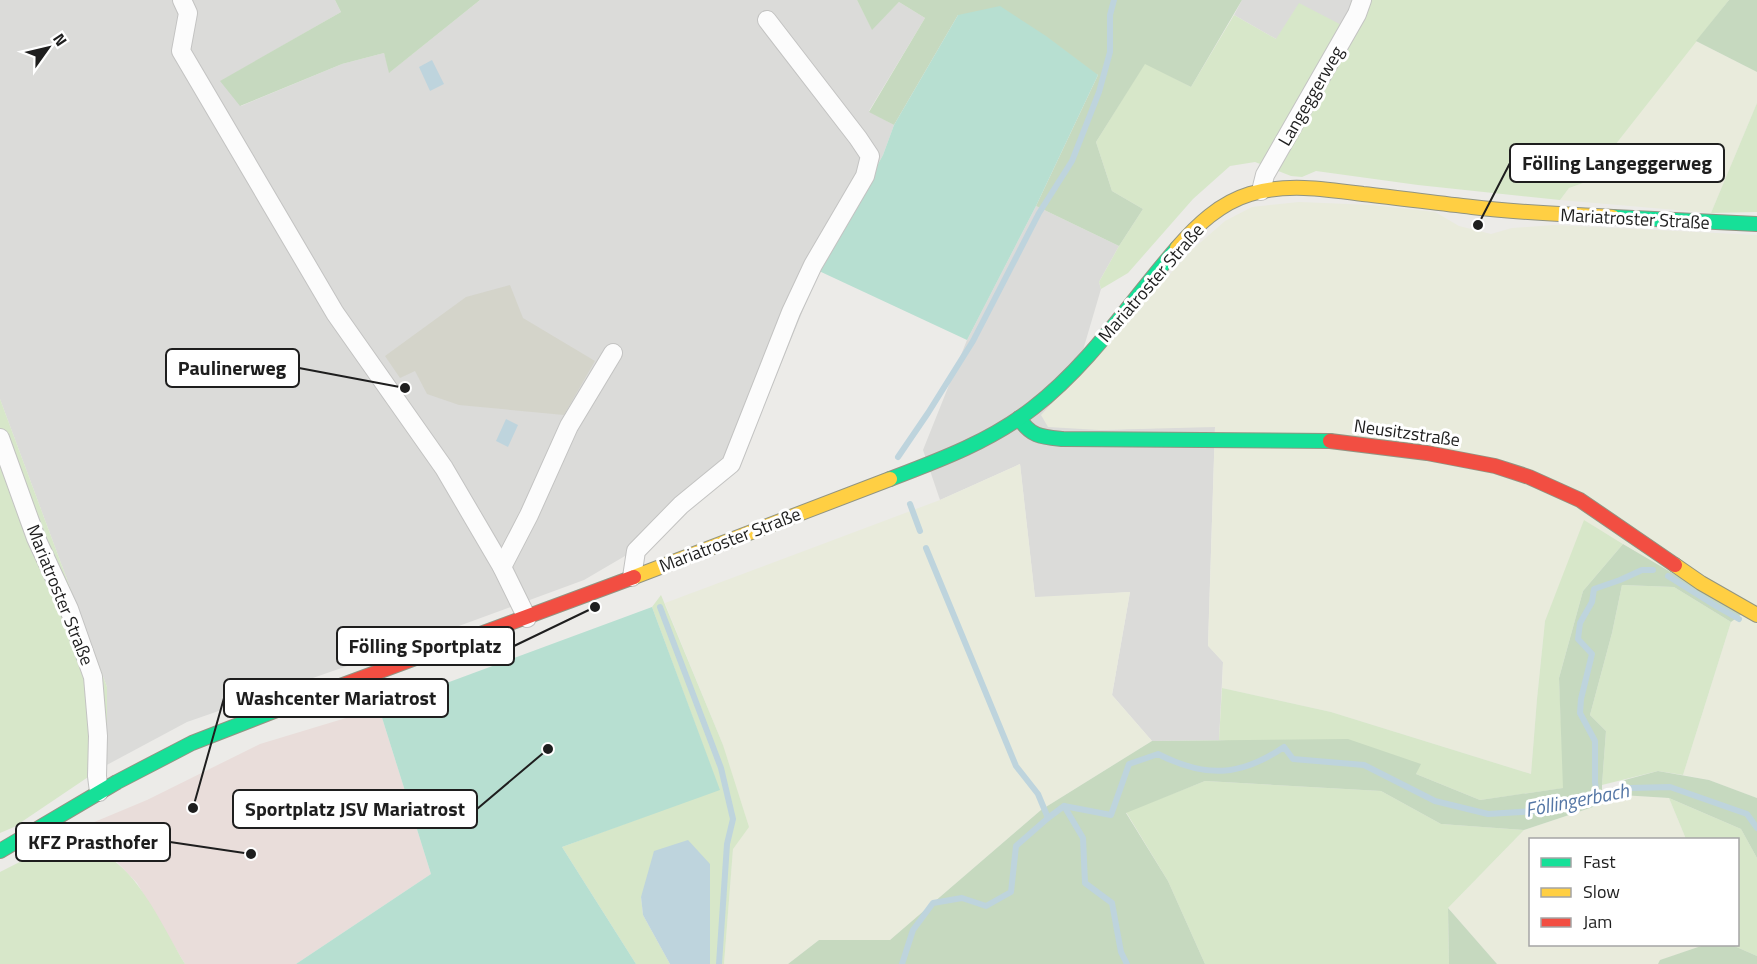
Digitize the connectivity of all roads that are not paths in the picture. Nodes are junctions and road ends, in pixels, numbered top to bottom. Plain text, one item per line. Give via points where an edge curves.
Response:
1 (182, 0) edge
2 (1362, 0) edge
3 (767, 20) dead end
4 (1261, 191) junction
5 (1757, 224) edge
6 (613, 353) dead end
7 (1019, 418) junction
8 (0, 438) edge
9 (502, 567) junction
10 (632, 577) junction
11 (1757, 615) edge
12 (527, 618) junction
13 (99, 792) junction
14 (0, 851) edge

1 - 9 street via 188,13 181,51 335,313 444,468
2 - 4 street, Langeggerweg via 1264,175
3 - 10 street, Mariatroster Straße via 870,156 865,176 813,265 791,312 731,464 681,505 636,551
4 - 5 main road, Mariatroster Straße via 1324,189 1504,211
4 - 7 main road, Mariatroster Straße via 1233,201 1197,226 1069,375
6 - 9 street via 569,426
7 - 10 main road, Mariatroster Straße via 930,464
7 - 11 main road, Neusitzstraße via 1031,434 1063,439 1334,442 1495,466 1580,500 1701,583
8 - 13 street, Mariatroster Straße via 90,668 98,736
9 - 12 street
10 - 12 main road, Mariatroster Straße
12 - 13 main road, Mariatroster Straße via 192,743
13 - 14 main road, Mariatroster Straße

